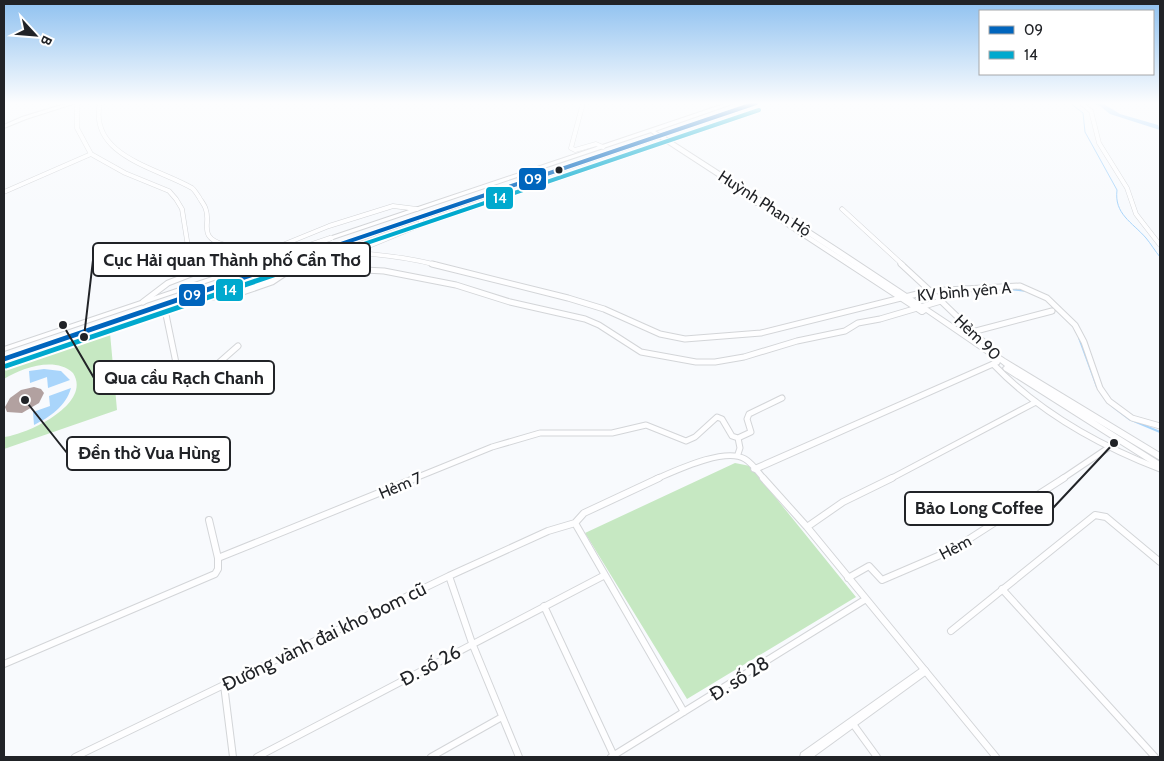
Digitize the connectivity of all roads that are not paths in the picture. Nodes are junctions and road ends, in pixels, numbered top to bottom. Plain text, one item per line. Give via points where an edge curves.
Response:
1 (83, 139) edge
2 (106, 139) edge
3 (574, 139) edge
4 (629, 139) edge
5 (655, 139) edge
6 (660, 139) edge
7 (666, 139) edge
8 (1098, 139) edge
9 (603, 147) junction
10 (91, 154) junction
11 (4, 192) edge
12 (417, 209) junction
13 (842, 209) dead end
14 (422, 217) junction
15 (1160, 245) edge
16 (272, 249) junction
17 (355, 252) junction
18 (220, 263) junction
19 (297, 265) junction
20 (930, 291) junction
21 (906, 296) junction
22 (899, 298) junction
23 (940, 300) junction
24 (142, 302) junction
25 (164, 305) junction
26 (918, 307) junction
27 (1052, 311) dead end
28 (972, 332) junction
29 (238, 346) dead end
30 (4, 349) edge
31 (4, 359) edge
32 (998, 363) junction
33 (782, 398) dead end
34 (1036, 402) junction
35 (1160, 426) edge
36 (738, 438) junction
37 (1108, 448) junction
38 (738, 454) junction
39 (1160, 457) edge
40 (1160, 467) edge
41 (755, 469) junction
42 (209, 520) dead end
43 (575, 523) junction
44 (807, 526) junction
45 (218, 558) junction
46 (1160, 562) edge
47 (605, 574) junction
48 (449, 576) junction
49 (848, 578) junction
50 (1002, 589) junction
51 (866, 599) junction
52 (544, 606) junction
53 (951, 631) dead end
54 (472, 643) junction
55 (4, 664) edge
56 (924, 670) junction
57 (224, 685) junction
58 (684, 712) junction
59 (502, 716) junction
60 (853, 724) junction
61 (613, 756) edge
62 (75, 757) edge
63 (233, 757) edge
64 (256, 757) edge
65 (431, 757) edge
66 (519, 757) edge
67 (805, 757) edge
68 (877, 757) edge
69 (996, 757) edge
70 (1155, 757) edge

1 - 10 street
2 - 16 street, KV bình yên A via 128,158 194,189 207,211 205,227 211,238 230,246
3 - 9 street via 571,148 575,150 594,144
4 - 9 main road
5 - 14 main road
6 - 22 main road, Huỳnh Phan Hộ
7 - 21 main road, Huỳnh Phan Hộ
8 - 15 street via 1127,188 1136,214
9 - 12 main road
10 - 11 street
10 - 18 street via 125,174 169,191 182,209 189,253 196,258
12 - 16 street via 393,206 329,226
12 - 24 main road, bridge
13 - 20 street
14 - 17 street via 420,225 412,230
14 - 25 main road, bridge
16 - 17 street, KV bình yên A
17 - 22 street, KV bình yên A via 412,259 568,298 611,312 660,334 684,339 761,333
18 - 19 street, Hẻm 90
18 - 24 street via 168,283
19 - 25 street via 285,274 239,292 198,302
19 - 26 street, Hẻm 90 via 384,271 456,285 599,324 641,352 696,362 744,357 796,340 845,331 858,323
20 - 21 street, KV bình yên A
20 - 23 street
20 - 35 street, KV bình yên A via 1014,286 1039,293 1075,325 1100,388 1109,401 1132,418
21 - 22 street, KV bình yên A
21 - 26 main road, Huỳnh Phan Hộ
22 - 26 main road, Huỳnh Phan Hộ
23 - 26 street, Hẻm 90
23 - 28 street, Hẻm 90
24 - 30 main road
25 - 29 street via 181,388 189,389
25 - 31 main road
26 - 32 main road, Huỳnh Phan Hộ
27 - 28 street
28 - 32 street, Hẻm 90
32 - 34 street, Hẻm 90 via 1002,375
32 - 39 main road, Huỳnh Phan Hộ
32 - 40 main road, Huỳnh Phan Hộ
32 - 41 main road
33 - 36 street via 749,414 747,420 751,432
34 - 37 street, Hẻm 90
34 - 44 street via 844,502
36 - 38 street
36 - 45 street, Hẻm 7 via 732,436 722,418 717,417 686,441 646,425 612,433 540,433 492,448
37 - 40 street, Hẻm 90
37 - 49 street, Hẻm via 952,550 882,580 869,566
38 - 41 street
38 - 43 street via 690,464 584,513
41 - 44 street
42 - 45 street
43 - 47 street
43 - 48 street, Đường vành đai kho bom cũ via 548,531
44 - 49 street
45 - 55 street via 215,574
46 - 50 street via 1106,517 1095,514
47 - 52 street, Đ. số 26
47 - 58 street
48 - 54 street
48 - 57 street, Đường vành đai kho bom cũ
49 - 51 street
50 - 53 street
50 - 70 street
51 - 56 street
51 - 58 street, Đ. số 28
52 - 54 street, Đ. số 26
52 - 61 street
54 - 59 street
54 - 64 street, Đ. số 26
56 - 60 main road
56 - 69 street
57 - 62 street, Đường vành đai kho bom cũ
57 - 63 street
58 - 61 street, Đ. số 28
59 - 65 street
59 - 66 street
60 - 67 main road
60 - 68 street

